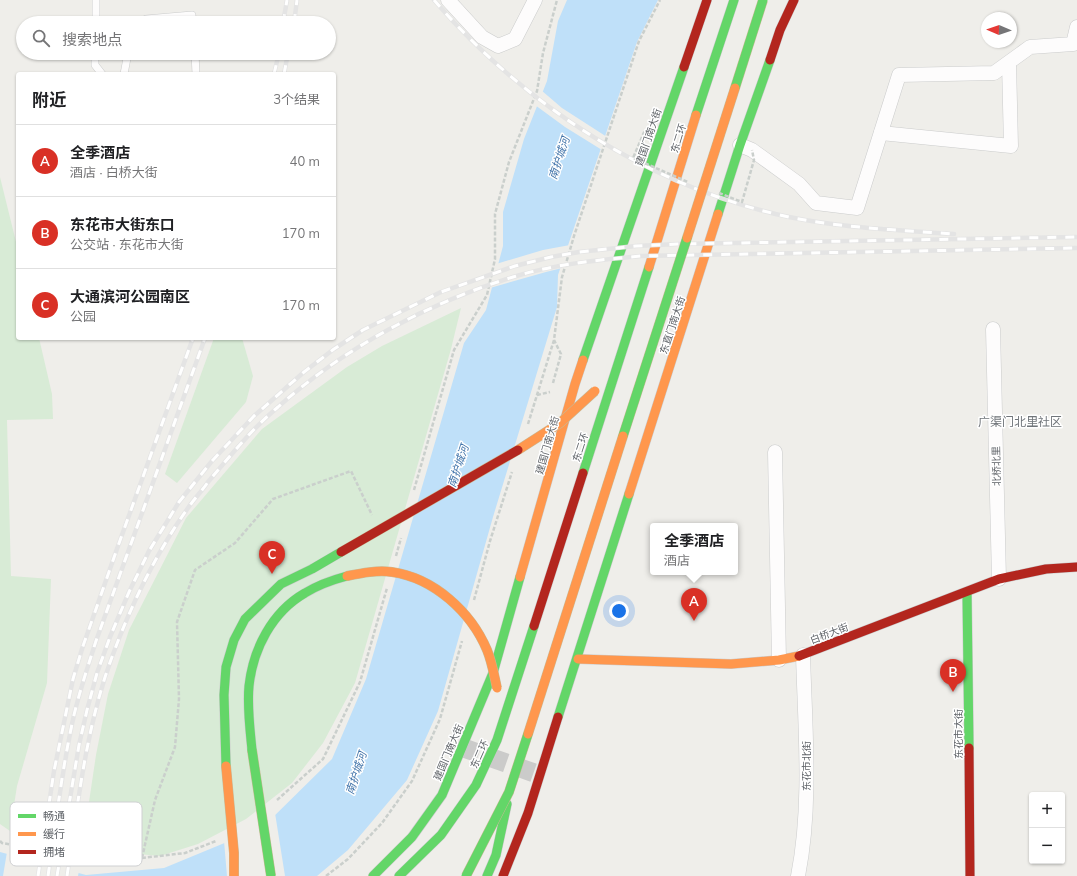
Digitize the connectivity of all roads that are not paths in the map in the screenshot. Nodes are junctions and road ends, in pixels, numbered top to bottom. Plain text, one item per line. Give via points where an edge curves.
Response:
1 (96, 0) edge
2 (448, 0) edge
3 (535, 0) edge
4 (707, 0) edge
5 (734, 0) edge
6 (794, 0) edge
7 (763, 1) edge
8 (96, 16) edge
9 (183, 16) edge
10 (192, 16) edge
11 (1077, 27) edge
12 (95, 60) edge
13 (127, 60) edge
14 (195, 60) edge
15 (1009, 63) junction
16 (101, 72) edge
17 (124, 72) edge
18 (196, 72) edge
19 (881, 133) junction
20 (740, 145) junction
21 (636, 308) junction
22 (993, 329) dead end
23 (608, 363) dead end
24 (596, 387) dead end
25 (775, 452) dead end
26 (1077, 567) edge
27 (999, 579) junction
28 (967, 592) junction
29 (803, 655) junction
30 (578, 658) junction
31 (779, 660) junction
32 (497, 692) dead end
33 (497, 710) dead end
34 (497, 740) junction
35 (509, 792) junction
36 (234, 876) edge
37 (271, 876) edge
38 (373, 876) edge
39 (399, 876) edge
40 (466, 876) edge
41 (487, 876) edge
42 (503, 876) edge
43 (798, 876) edge
44 (970, 876) edge

1 - 8 lane
2 - 3 street via 482,37 498,46 515,38
4 - 38 main road, 建国门南大街 via 576,384 493,672 442,795 412,837
5 - 21 main road, 东二环
6 - 20 main road, 东直门南大街 via 780,30
7 - 35 main road, bridge
9 - 10 lane
11 - 15 street via 1073,44 1030,47
12 - 16 lane
13 - 17 lane
14 - 18 lane
15 - 19 street via 994,73 899,75
15 - 19 street via 1011,146
19 - 20 street via 857,208 816,203 799,184 752,150
20 - 30 main road, 东直门南大街
21 - 23 main road
21 - 34 main road, 东二环
22 - 27 street, 北桥北里
24 - 36 main road, bridge via 577,410 558,426 312,569 281,584 245,619 234,640 226,667 224,695
25 - 31 street
26 - 27 main road, 白桥大街 via 1046,569
27 - 28 main road, 白桥大街
28 - 29 main road, 白桥大街
28 - 44 main road, 东花市大街
29 - 31 main road, 白桥大街
29 - 43 street, 东花市北街 via 807,778 802,856
30 - 31 main road, 白桥大街 via 731,664
30 - 42 main road via 528,813
32 - 37 main road, bridge via 487,650 474,626 458,605 438,590 416,579 392,572 368,572 324,583 299,596 277,615 263,638 254,660 248,689 252,750
33 - 34 main road
34 - 39 main road, 东二环 via 476,786 441,834
35 - 40 main road, bridge
35 - 41 main road, bridge via 496,855

